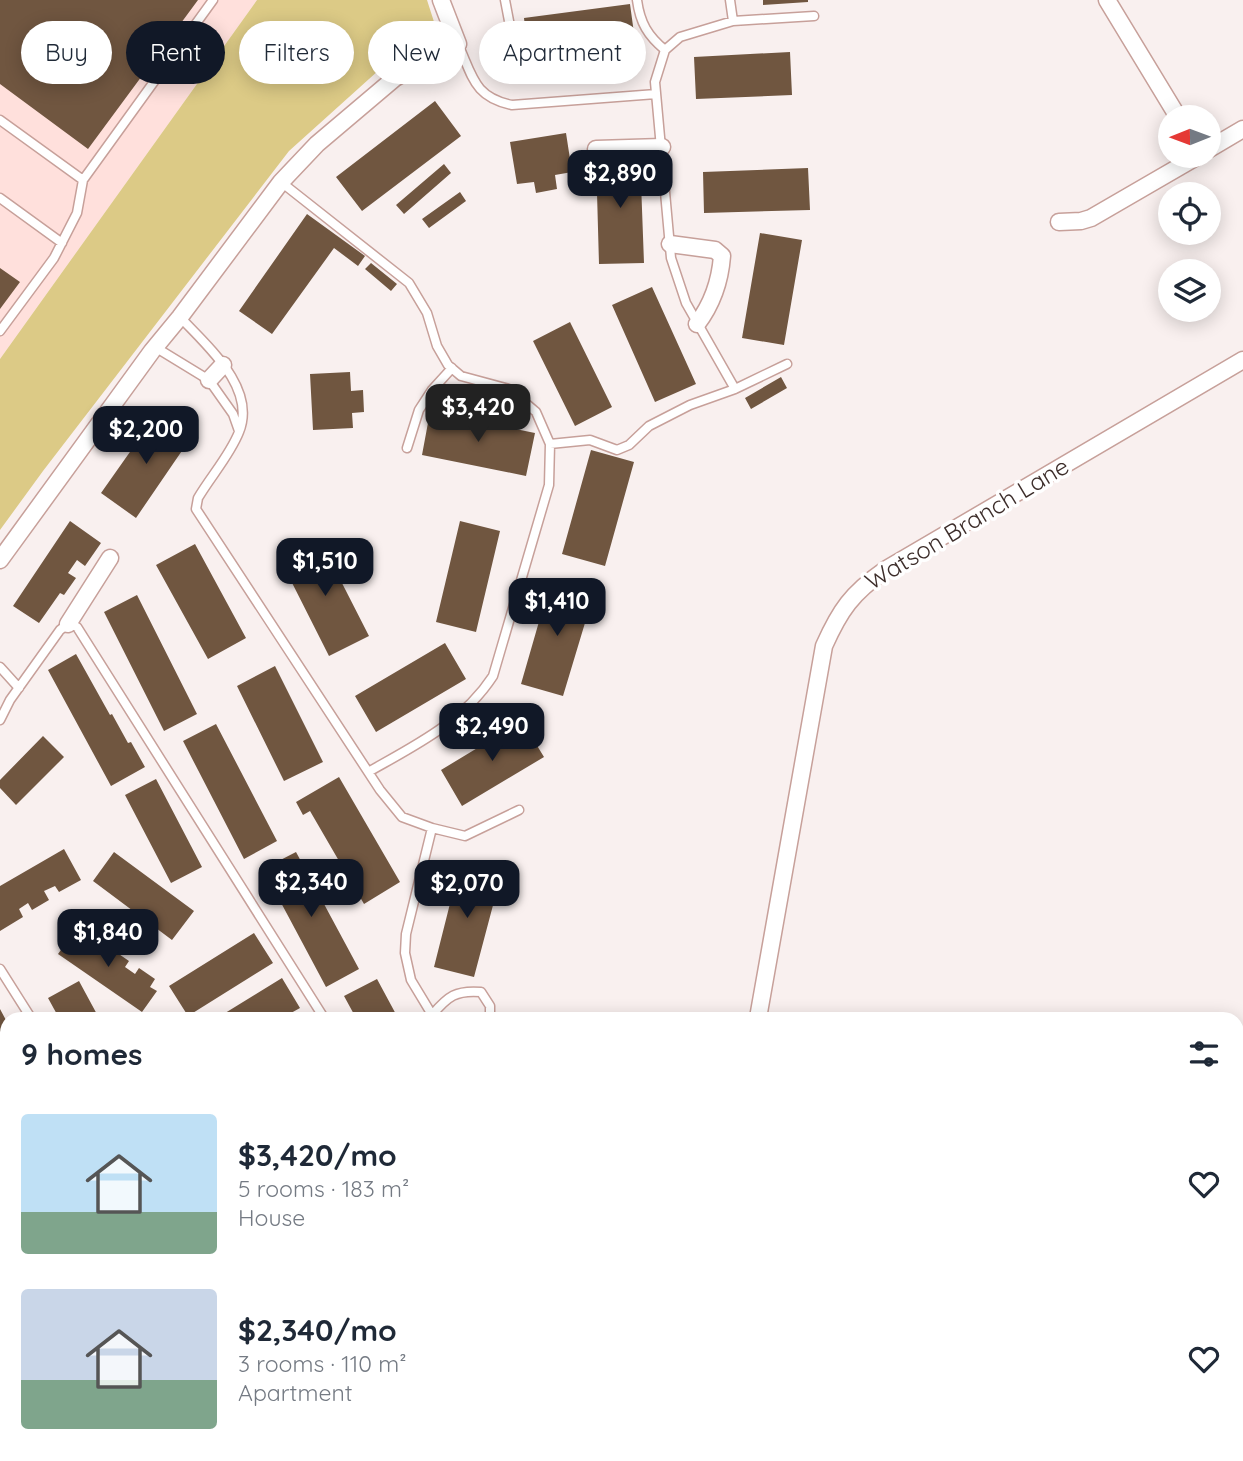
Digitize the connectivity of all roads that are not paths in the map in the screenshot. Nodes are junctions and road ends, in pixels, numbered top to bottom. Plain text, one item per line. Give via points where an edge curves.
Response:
1 (213, 0) edge
2 (441, 0) edge
3 (505, 0) edge
4 (637, 0) edge
5 (730, 0) edge
6 (1107, 0) edge
7 (814, 16) dead end
8 (449, 21) edge
9 (509, 21) edge
10 (733, 21) junction
11 (665, 50) junction
12 (465, 59) edge
13 (387, 84) edge
14 (656, 94) junction
15 (1171, 105) edge
16 (0, 120) edge
17 (1243, 129) edge
18 (1222, 141) edge
19 (662, 147) junction
20 (596, 149) dead end
21 (1177, 168) edge
22 (83, 180) junction
23 (281, 182) junction
24 (0, 198) edge
25 (1059, 222) dead end
26 (62, 243) junction
27 (670, 244) junction
28 (180, 317) junction
29 (697, 324) junction
30 (0, 331) edge
31 (155, 347) junction
32 (1243, 360) edge
33 (787, 364) dead end
34 (223, 365) junction
35 (452, 368) junction
36 (209, 380) junction
37 (735, 389) junction
38 (240, 432) junction
39 (550, 444) junction
40 (408, 448) dead end
41 (110, 558) dead end
42 (0, 560) edge
43 (68, 624) junction
44 (0, 667) edge
45 (19, 688) junction
46 (1, 713) edge
47 (370, 771) junction
48 (519, 810) dead end
49 (432, 828) junction
50 (0, 969) edge
51 (26, 1012) edge
52 (320, 1012) edge
53 (430, 1012) edge
54 (437, 1012) edge
55 (490, 1012) edge
56 (759, 1012) edge

1 - 22 lane
2 - 8 street
3 - 9 lane
4 - 11 lane via 649,36
5 - 10 lane
6 - 15 street
7 - 10 lane
10 - 11 lane via 680,37
11 - 14 lane
12 - 14 lane via 480,90 495,102 512,105
13 - 23 street via 317,144
14 - 19 lane
16 - 22 lane
17 - 18 street
19 - 20 street
19 - 27 lane
21 - 25 street via 1091,218
22 - 26 lane via 77,213
23 - 28 street
23 - 35 lane via 409,284
24 - 26 lane
26 - 30 lane
27 - 29 lane via 677,279
27 - 29 street via 715,250 722,256 721,276 710,308
28 - 31 street
28 - 34 lane
29 - 37 lane
31 - 36 lane
31 - 42 street
32 - 56 street, Watson Branch Lane via 885,570 847,601 824,646
33 - 37 lane
34 - 36 street
34 - 38 lane via 239,390 244,415
35 - 39 lane via 461,376 509,389 536,412
35 - 40 lane via 419,410
36 - 38 lane
37 - 39 lane via 649,426 617,450 590,440
38 - 47 lane via 198,498 196,509
39 - 47 lane via 549,485 493,676 460,715
41 - 43 street
43 - 45 lane
43 - 52 lane via 77,627
44 - 45 lane
45 - 46 lane
47 - 49 lane via 402,817
48 - 49 lane via 465,836
49 - 53 lane via 405,953 411,980
50 - 51 lane
54 - 55 lane via 447,998 465,991 481,992

